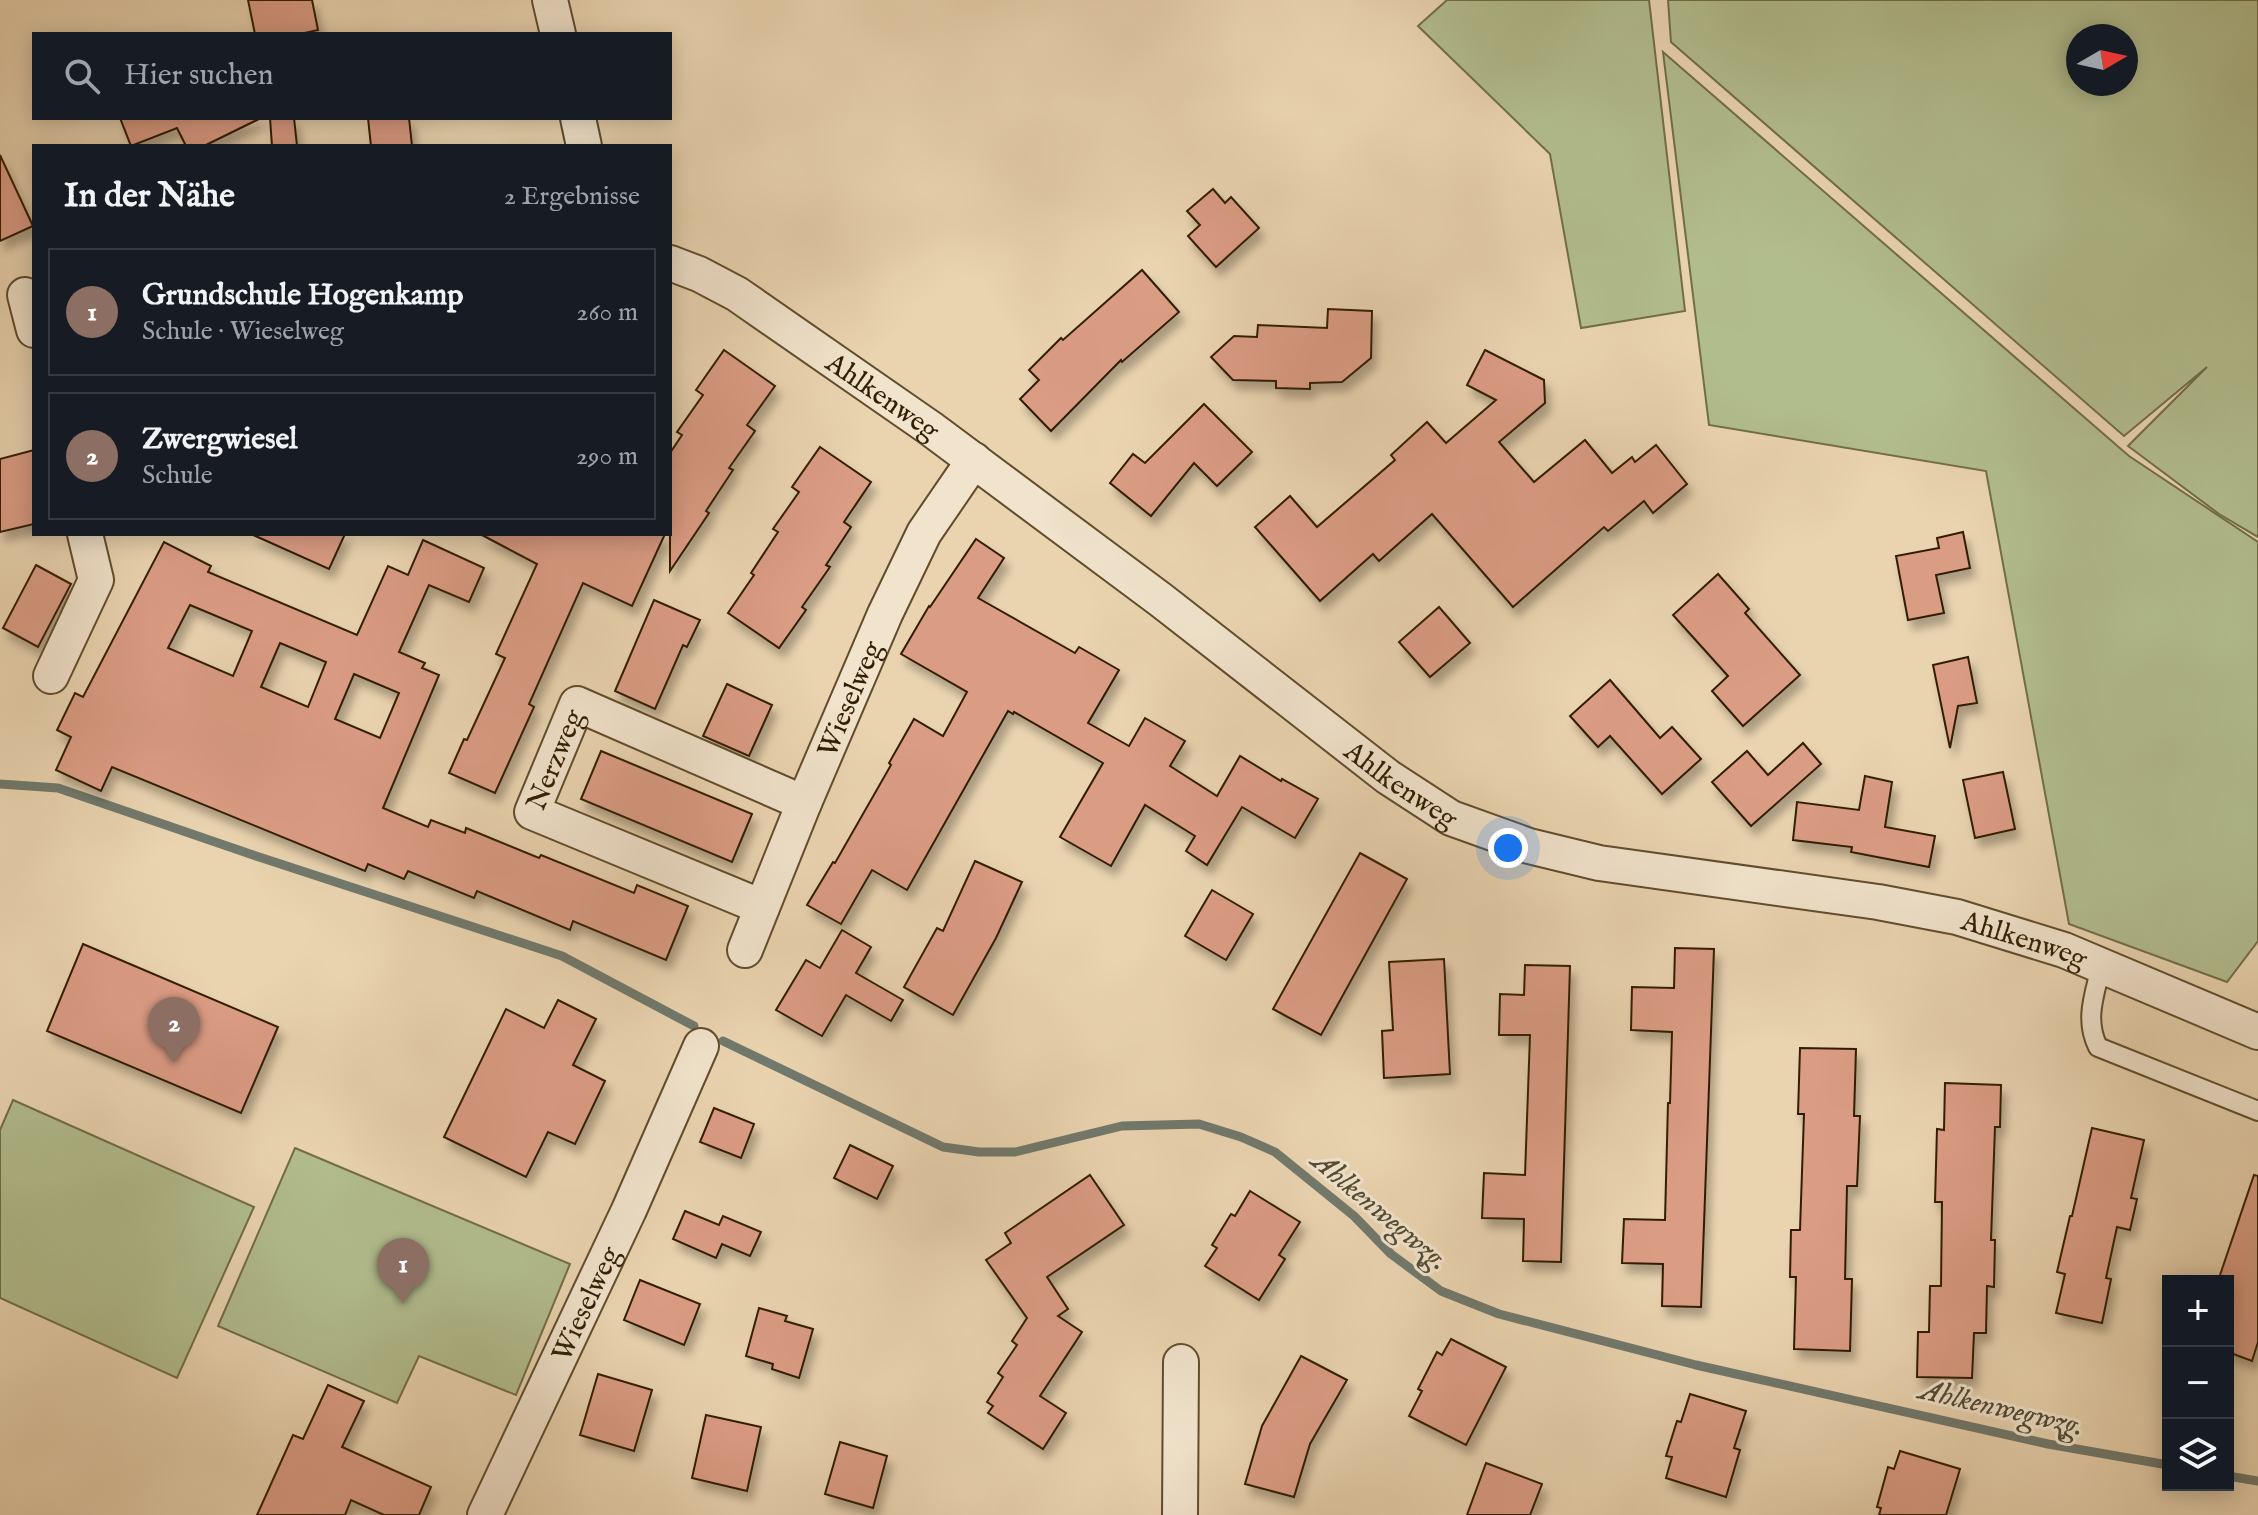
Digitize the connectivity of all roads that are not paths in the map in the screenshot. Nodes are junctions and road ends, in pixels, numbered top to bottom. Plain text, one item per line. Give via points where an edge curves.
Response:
1 (550, 0) edge
2 (558, 32) edge
3 (578, 120) edge
4 (584, 144) edge
5 (672, 264) edge
6 (20, 296) edge
7 (32, 325) edge
8 (974, 460) junction
9 (85, 536) edge
10 (51, 676) dead end
11 (804, 803) junction
12 (762, 907) junction
13 (745, 950) dead end
14 (2101, 966) junction
15 (2258, 1032) edge
16 (701, 1046) dead end
17 (2258, 1111) edge
18 (1181, 1362) dead end
19 (485, 1515) edge
20 (1180, 1515) edge

1 - 2 street
3 - 4 street
5 - 8 street, Ahlkenweg via 737,294
6 - 7 street
8 - 11 street, Wieselweg via 924,533
8 - 14 street, Ahlkenweg via 1388,777 1451,818 1529,846 1599,863 1957,917
9 - 10 street via 96,580
11 - 12 street, Wieselweg
11 - 12 street, Nerzweg via 577,704 532,812
12 - 13 street, Wieselweg
14 - 15 street, Ahlkenweg
14 - 17 lane via 2091,1011 2098,1047
16 - 19 street, Wieselweg
18 - 20 street

